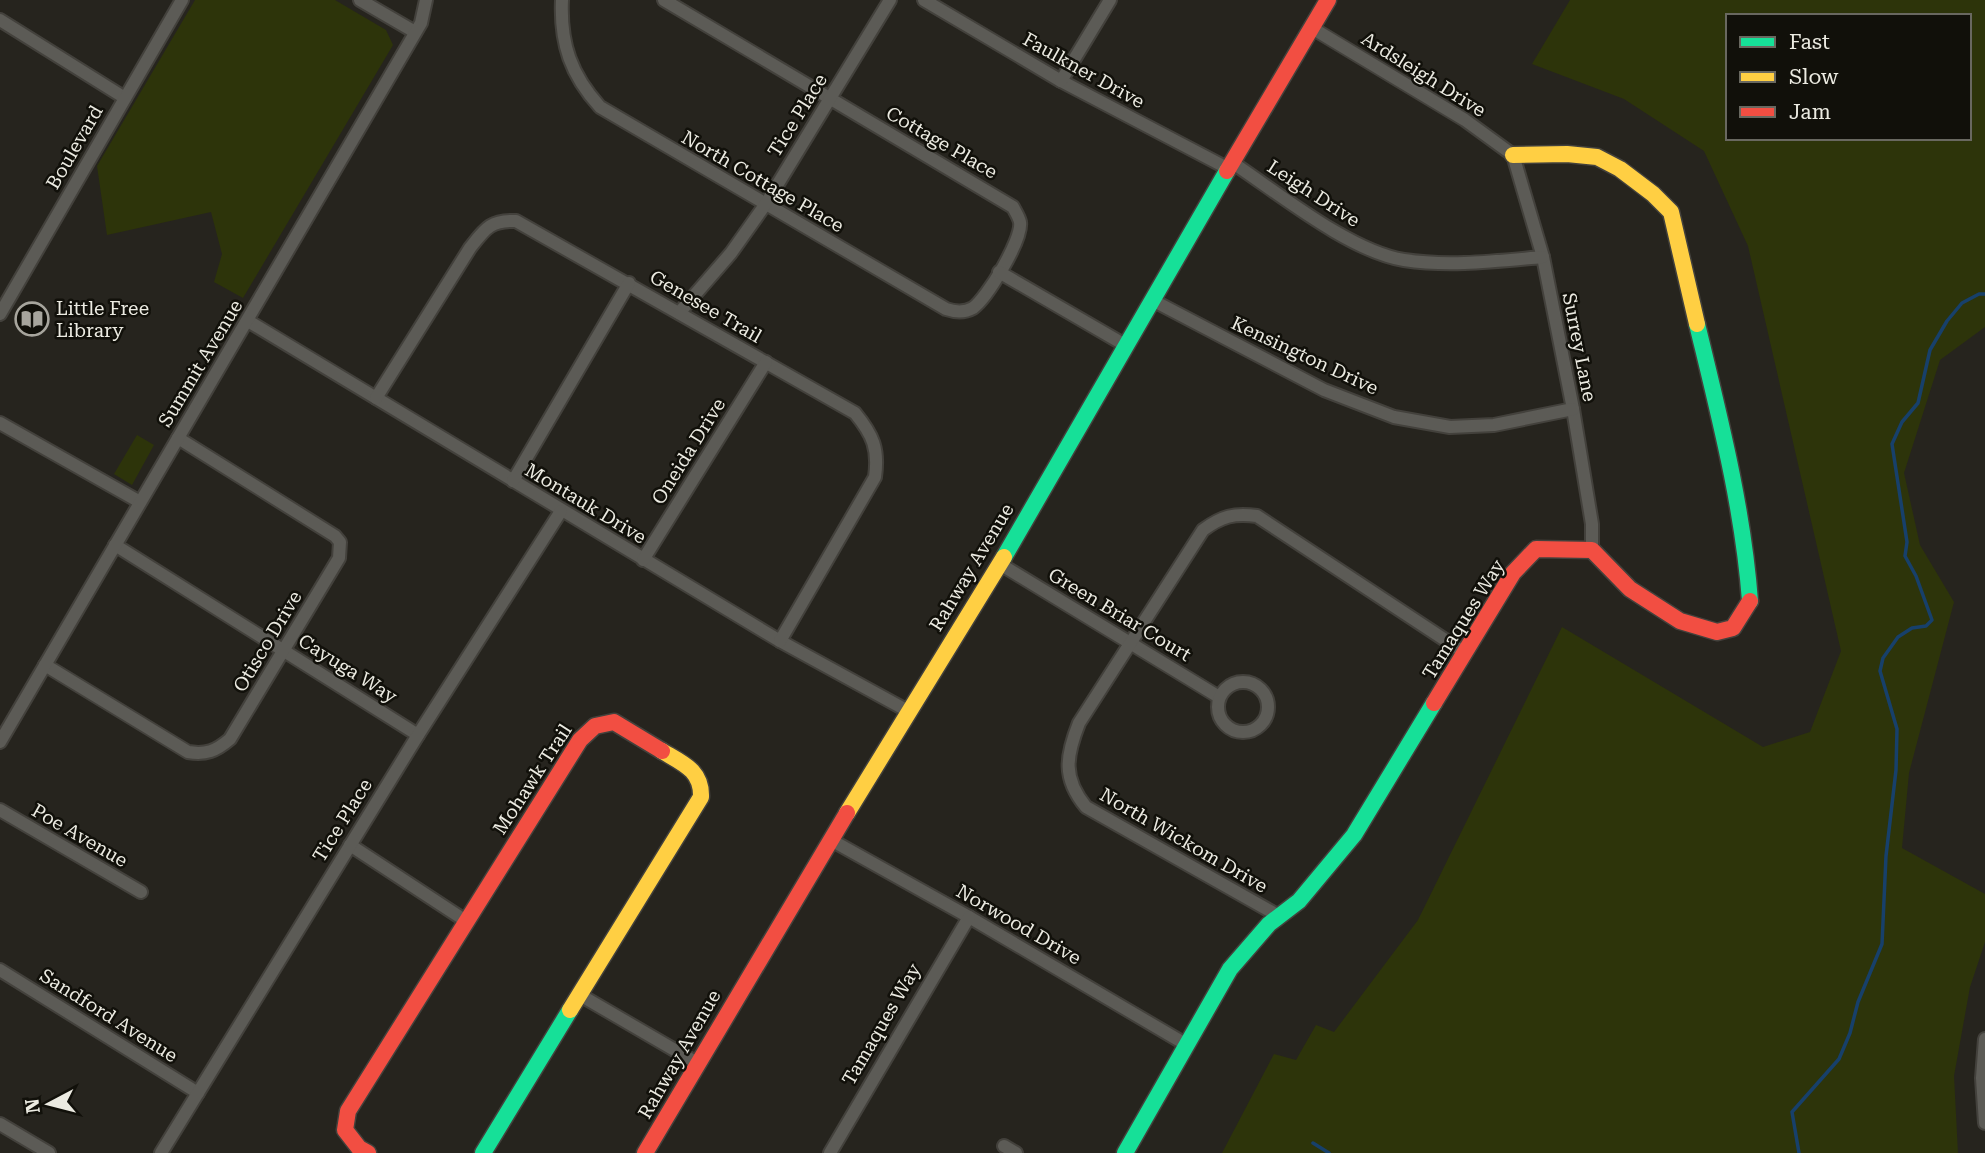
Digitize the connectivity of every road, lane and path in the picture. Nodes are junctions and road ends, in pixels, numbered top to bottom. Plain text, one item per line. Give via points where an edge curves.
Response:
1 (182, 0) edge
2 (360, 0) edge
3 (426, 0) edge
4 (562, 0) edge
5 (664, 0) edge
6 (890, 0) edge
7 (924, 0) edge
8 (1110, 0) edge
9 (1328, 0) edge
10 (0, 20) edge
11 (1312, 28) junction
12 (415, 32) junction
13 (1061, 81) junction
14 (125, 98) junction
15 (830, 99) junction
16 (1513, 155) junction
17 (1231, 166) junction
18 (765, 205) junction
19 (1543, 257) junction
20 (999, 272) junction
21 (628, 283) junction
22 (1152, 300) junction
23 (680, 313) junction
24 (0, 314) edge
25 (247, 321) junction
26 (1125, 345) junction
27 (766, 362) junction
28 (376, 398) junction
29 (1573, 410) junction
30 (0, 423) edge
31 (178, 438) junction
32 (513, 481) junction
33 (140, 502) junction
34 (561, 511) junction
35 (115, 545) junction
36 (1592, 550) junction
37 (643, 560) junction
38 (1000, 564) junction
39 (780, 641) junction
40 (1131, 642) junction
41 (283, 650) junction
42 (1465, 653) junction
43 (45, 666) junction
44 (1219, 698) junction
45 (908, 711) junction
46 (418, 735) junction
47 (0, 742) edge
48 (0, 810) edge
49 (831, 840) junction
50 (350, 845) junction
51 (141, 892) dead end
52 (1279, 916) junction
53 (969, 917) junction
54 (466, 921) junction
55 (0, 970) edge
56 (580, 995) junction
57 (1985, 1040) edge
58 (1187, 1045) junction
59 (697, 1063) junction
60 (198, 1093) junction
61 (1985, 1123) edge
62 (0, 1124) edge
63 (49, 1153) edge
64 (160, 1153) edge
65 (368, 1153) edge
66 (483, 1153) edge
67 (645, 1153) edge
68 (830, 1153) edge
69 (1125, 1153) edge

1 - 14 street, Boulevard
2 - 12 street
3 - 12 street, Summit Avenue
4 - 18 street, North Cottage Place via 571,66 600,107
5 - 15 street, Cottage Place
6 - 15 street, Tice Place
7 - 13 street, Faulkner Drive
8 - 13 street
9 - 11 street, Rahway Avenue
10 - 14 street
11 - 16 street, Ardsleigh Drive via 1465,120
11 - 17 street, Rahway Avenue
12 - 25 street, Summit Avenue
13 - 17 street, Faulkner Drive
14 - 24 street, Boulevard
15 - 18 street, Tice Place
15 - 20 street, Cottage Place via 1013,207 1020,221 1019,236
16 - 19 street, Surrey Lane
16 - 36 street via 1587,155 1605,160 1671,212 1728,459 1750,604 1733,628 1717,632 1680,621 1630,589
17 - 19 street, Leigh Drive via 1353,243 1402,260 1457,263
17 - 22 street, Rahway Avenue
18 - 20 street, North Cottage Place via 955,312 972,309
18 - 23 street, Tice Place
19 - 29 street, Surrey Lane
20 - 26 street
21 - 23 street, Genesee Trail
21 - 28 street, Genesee Trail via 516,220 494,222 470,248
21 - 32 street
22 - 26 street, Rahway Avenue
22 - 29 street, Kensington Drive via 1324,390 1394,417 1450,427 1494,425
23 - 27 street, Genesee Trail
25 - 28 street, Montauk Drive
25 - 31 street, Summit Avenue
26 - 38 street, Rahway Avenue
27 - 37 street, Oneida Drive
27 - 39 street, Genesee Trail via 855,413 866,426 878,459 875,477
28 - 32 street, Montauk Drive
29 - 36 street, Surrey Lane
30 - 33 street
31 - 33 street, Summit Avenue
31 - 41 street, Otisco Drive via 340,542 339,558
32 - 34 street, Montauk Drive
33 - 35 street, Summit Avenue
34 - 37 street, Montauk Drive
34 - 46 street, Tice Place
35 - 41 street, Cayuga Way
35 - 43 street, Summit Avenue
36 - 42 street, Tamaques Way via 1536,549 1513,573
37 - 39 street, Montauk Drive
38 - 40 street, Green Briar Court
38 - 45 street, Rahway Avenue
39 - 45 street, Montauk Drive
40 - 42 street, North Wickom Drive via 1203,530 1219,518 1236,514 1257,516
40 - 44 street, Green Briar Court
40 - 52 street, North Wickom Drive via 1079,723 1069,748 1073,791 1086,807
41 - 43 street, Otisco Drive via 230,739 217,750 201,754 188,752
41 - 46 street, Cayuga Way
42 - 52 street, Tamaques Way via 1354,835 1299,901
43 - 47 street, Summit Avenue
44 - 44 street via 1221,720 1233,730 1256,728 1267,714 1267,698 1250,682 1234,682
45 - 49 street, Rahway Avenue
46 - 50 street, Tice Place
48 - 51 street, Poe Avenue
49 - 53 street, Norwood Drive
49 - 59 street, Rahway Avenue
50 - 54 street
50 - 60 street, Tice Place
52 - 58 street, Tamaques Way via 1230,969
53 - 58 street, Norwood Drive
53 - 68 street, Tamaques Way
54 - 56 street, Mohawk Trail via 591,728 603,721 614,722 691,768 699,775 701,797
54 - 65 street, Mohawk Trail via 348,1111 345,1130
55 - 60 street, Sandford Avenue
56 - 59 street
56 - 66 street, Mohawk Trail
57 - 61 street
58 - 69 street, Tamaques Way
59 - 67 street, Rahway Avenue
60 - 64 street, Tice Place
62 - 63 street

